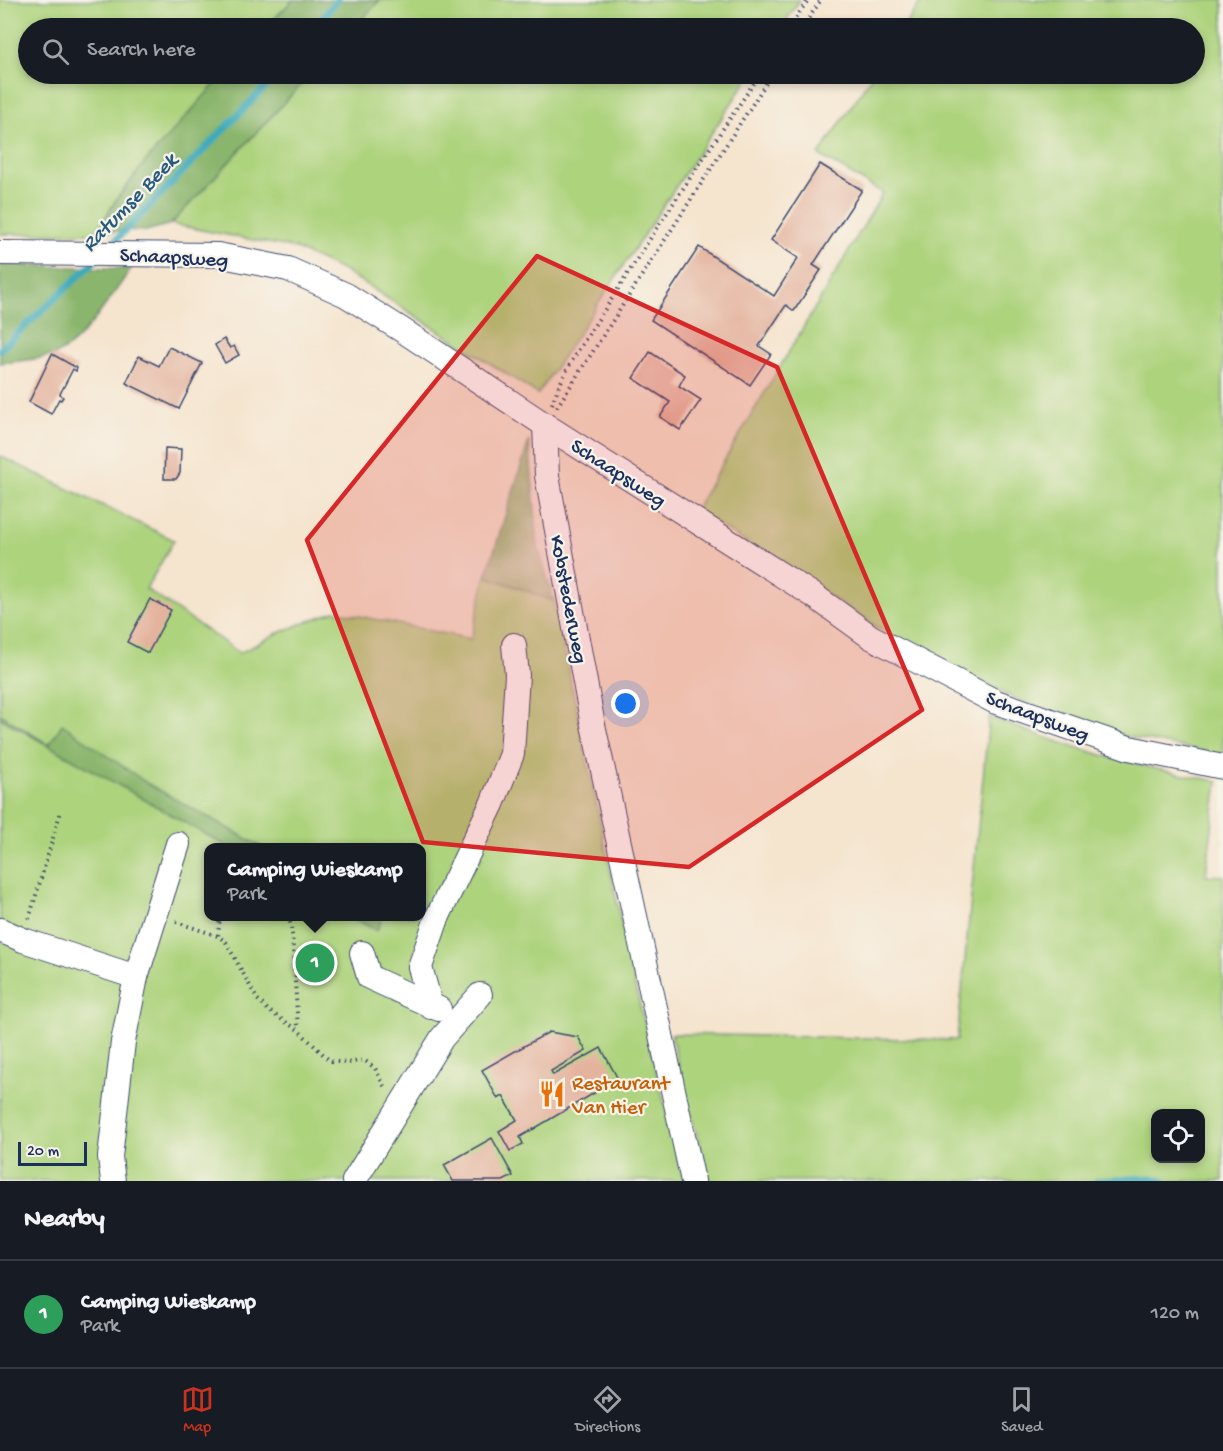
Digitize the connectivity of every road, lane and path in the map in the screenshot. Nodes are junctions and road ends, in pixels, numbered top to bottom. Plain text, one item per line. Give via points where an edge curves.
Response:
1 (808, 0) edge
2 (820, 0) edge
3 (796, 18) edge
4 (808, 18) edge
5 (753, 84) edge
6 (766, 84) edge
7 (0, 253) edge
8 (545, 425) junction
9 (514, 645) dead end
10 (1223, 767) edge
11 (60, 814) dead end
12 (178, 844) dead end
13 (173, 920) dead end
14 (220, 921) edge
15 (290, 921) edge
16 (0, 930) edge
17 (218, 936) junction
18 (23, 940) junction
19 (362, 953) dead end
20 (136, 977) junction
21 (480, 995) dead end
22 (431, 1007) junction
23 (462, 1015) junction
24 (298, 1030) junction
25 (404, 1099) junction
26 (113, 1181) edge
27 (354, 1181) edge
28 (693, 1181) edge

1 - 3 path
2 - 4 path
5 - 8 path via 584,344 558,389
6 - 8 path
7 - 8 street, Schaapsweg via 218,255 288,269 346,295
8 - 10 street, Schaapsweg via 813,595 871,637 996,702 1129,748
8 - 28 street, Kobstederweg via 547,476 592,720
9 - 22 street via 517,675 512,754 437,918 420,967
11 - 18 path
12 - 20 street
13 - 17 path
14 - 17 path
15 - 24 path
16 - 18 street
17 - 24 path via 226,942 257,999
18 - 20 street
19 - 22 street via 369,977
20 - 26 street via 119,1077 110,1157
21 - 23 street
22 - 23 street
23 - 25 street via 442,1038
24 - 25 path via 330,1061 364,1060 375,1068 384,1087
25 - 27 street

